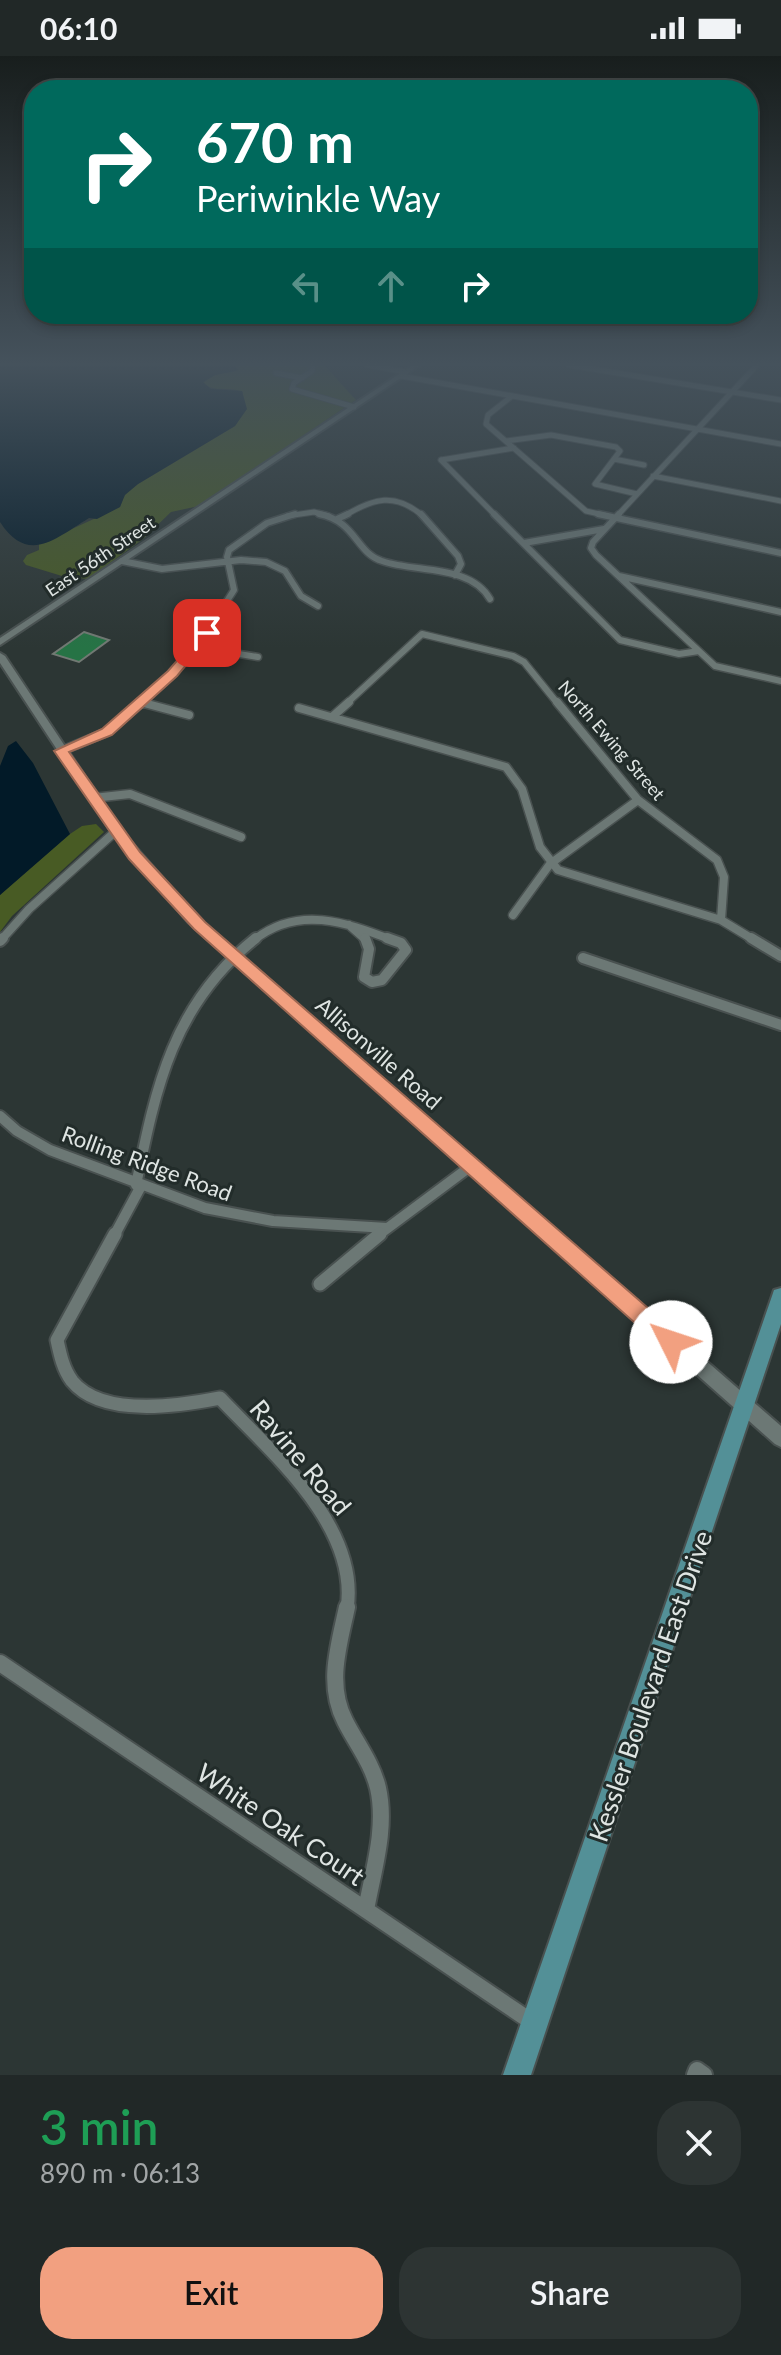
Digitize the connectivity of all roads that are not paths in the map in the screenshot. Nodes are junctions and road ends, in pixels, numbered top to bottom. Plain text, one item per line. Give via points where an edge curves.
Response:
1 (275, 459) edge
2 (446, 459) edge
3 (527, 459) edge
4 (614, 459) edge
5 (615, 459) edge
6 (669, 459) edge
7 (644, 465) dead end
8 (653, 476) junction
9 (399, 490) dead end
10 (637, 494) junction
11 (393, 499) junction
12 (781, 501) edge
13 (615, 518) junction
14 (337, 519) junction
15 (605, 529) junction
16 (524, 543) junction
17 (781, 553) edge
18 (122, 561) junction
19 (228, 562) junction
20 (455, 575) junction
21 (617, 575) junction
22 (490, 599) dead end
23 (318, 606) dead end
24 (781, 612) edge
25 (0, 642) edge
26 (196, 647) junction
27 (699, 651) junction
28 (0, 656) edge
29 (258, 657) dead end
30 (781, 681) edge
31 (140, 702) junction
32 (299, 708) dead end
33 (189, 715) dead end
34 (332, 717) junction
35 (61, 751) junction
36 (93, 798) junction
37 (638, 800) junction
38 (116, 831) junction
39 (241, 837) dead end
40 (550, 864) junction
41 (513, 915) dead end
42 (721, 920) junction
43 (349, 925) junction
44 (0, 941) edge
45 (781, 956) edge
46 (234, 958) junction
47 (583, 958) dead end
48 (781, 1025) edge
49 (0, 1116) edge
50 (471, 1166) junction
51 (138, 1185) junction
52 (387, 1228) junction
53 (320, 1284) dead end
54 (781, 1296) edge
55 (744, 1406) junction
56 (781, 1438) edge
57 (0, 1663) edge
58 (366, 1910) junction
59 (536, 2024) junction
60 (517, 2075) edge
61 (695, 2075) edge
62 (704, 2075) edge

1 - 18 main road, East 56th Street
2 - 16 street via 441,460
3 - 13 street via 582,508
4 - 10 street via 595,485
5 - 7 street
6 - 8 street
8 - 10 street
8 - 12 street
9 - 11 street
10 - 13 street
11 - 14 street via 371,500
11 - 20 street via 413,506 458,556 461,564
13 - 15 street
13 - 17 street
14 - 19 street via 308,514 277,517 231,548
14 - 20 street via 377,560
15 - 16 street
15 - 21 street via 591,548
16 - 27 street via 620,640 679,654
18 - 19 street via 159,569
18 - 25 main road, East 56th Street
19 - 23 street via 278,566 301,596
19 - 26 street via 234,590
20 - 22 street via 482,586
21 - 24 street
21 - 27 street
26 - 29 street
26 - 31 street
27 - 30 street via 715,666
28 - 35 main road, Allisonville Road
31 - 33 street
31 - 35 street via 101,736
32 - 34 street
34 - 37 street, North Ewing Street via 422,634 522,660
34 - 40 street via 507,768 516,778
35 - 36 main road, Allisonville Road
36 - 38 main road, Allisonville Road
36 - 39 street via 130,794
37 - 40 street
37 - 42 street, North Ewing Street via 720,866
38 - 44 street
38 - 46 main road, Allisonville Road via 162,887
40 - 41 street
40 - 42 street via 569,875
42 - 45 street
43 - 43 street via 370,949 364,977 382,980 405,947
43 - 46 street via 317,917 286,921 266,930
46 - 50 main road, Allisonville Road
46 - 51 street via 186,1017 162,1069
47 - 48 street
49 - 51 street, Rolling Ridge Road via 50,1150
50 - 52 street
50 - 55 main road, Allisonville Road
51 - 52 street, Rolling Ridge Road via 244,1217
51 - 58 street, Ravine Road via 57,1340 63,1365 75,1385 123,1406 220,1398 285,1470 340,1544 349,1588 337,1700 373,1771 382,1803
52 - 53 street
54 - 55 main road, Kessler Boulevard East Drive
55 - 56 main road, Allisonville Road
55 - 59 main road, Kessler Boulevard East Drive
57 - 58 street, White Oak Court
58 - 59 street, White Oak Court
59 - 60 main road, Kessler Boulevard East Drive
61 - 62 street via 697,2070

